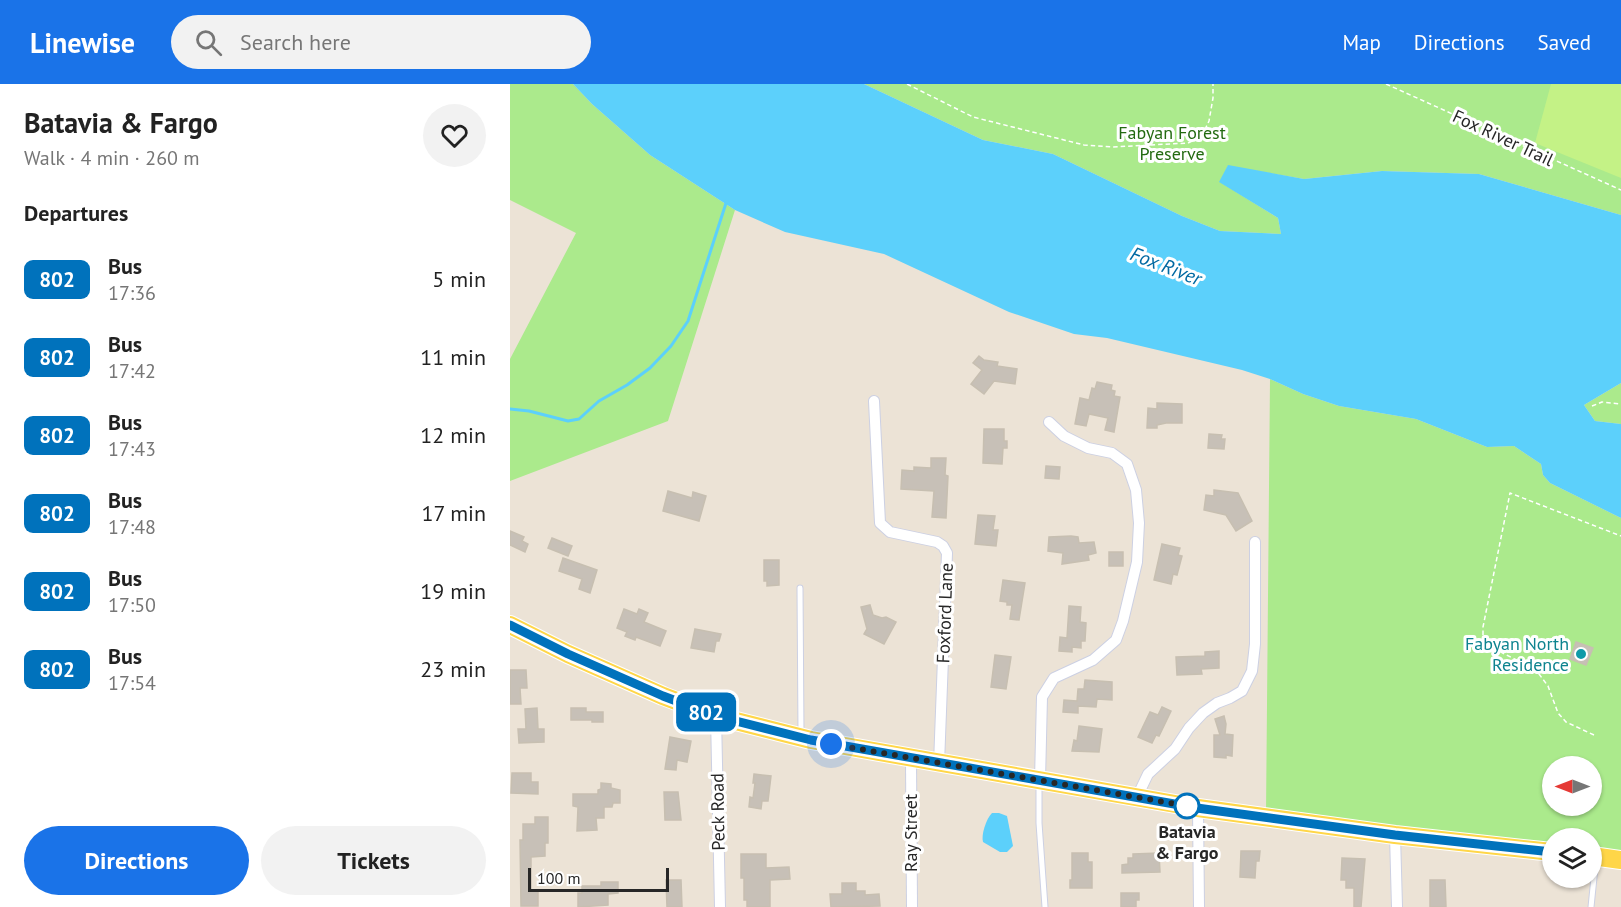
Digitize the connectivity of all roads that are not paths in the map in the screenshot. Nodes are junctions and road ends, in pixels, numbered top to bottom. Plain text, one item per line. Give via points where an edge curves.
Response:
1 (874, 401) dead end
2 (1049, 422) dead end
3 (1255, 542) dead end
4 (800, 588) dead end
5 (510, 625) edge
6 (716, 716) junction
7 (801, 738) junction
8 (911, 759) junction
9 (939, 764) junction
10 (1040, 780) junction
11 (1137, 797) junction
12 (1197, 808) junction
13 (1395, 835) junction
14 (1542, 851) edge
15 (1602, 858) edge
16 (1621, 860) edge
17 (1592, 888) edge
18 (720, 907) edge
19 (912, 907) edge
20 (1045, 907) edge
21 (1199, 907) edge
22 (1397, 907) edge
23 (1591, 907) edge

1 - 9 street, Foxford Lane via 880,523 890,532 937,542 947,553
2 - 10 street via 1064,436 1112,453 1127,464 1136,490 1139,523 1137,562 1116,640 1093,660 1054,678 1042,698
3 - 11 street via 1252,671 1242,690 1203,713 1189,728 1175,749 1148,774
4 - 7 lane
5 - 6 main road via 609,673
6 - 7 main road
6 - 18 street, Peck Road
7 - 8 main road
8 - 9 main road
8 - 19 street, Ray Street
9 - 10 main road
10 - 11 main road
10 - 20 lane
11 - 12 main road
12 - 13 main road
12 - 21 street
13 - 14 main road
13 - 22 street
15 - 16 main road
17 - 23 lane

